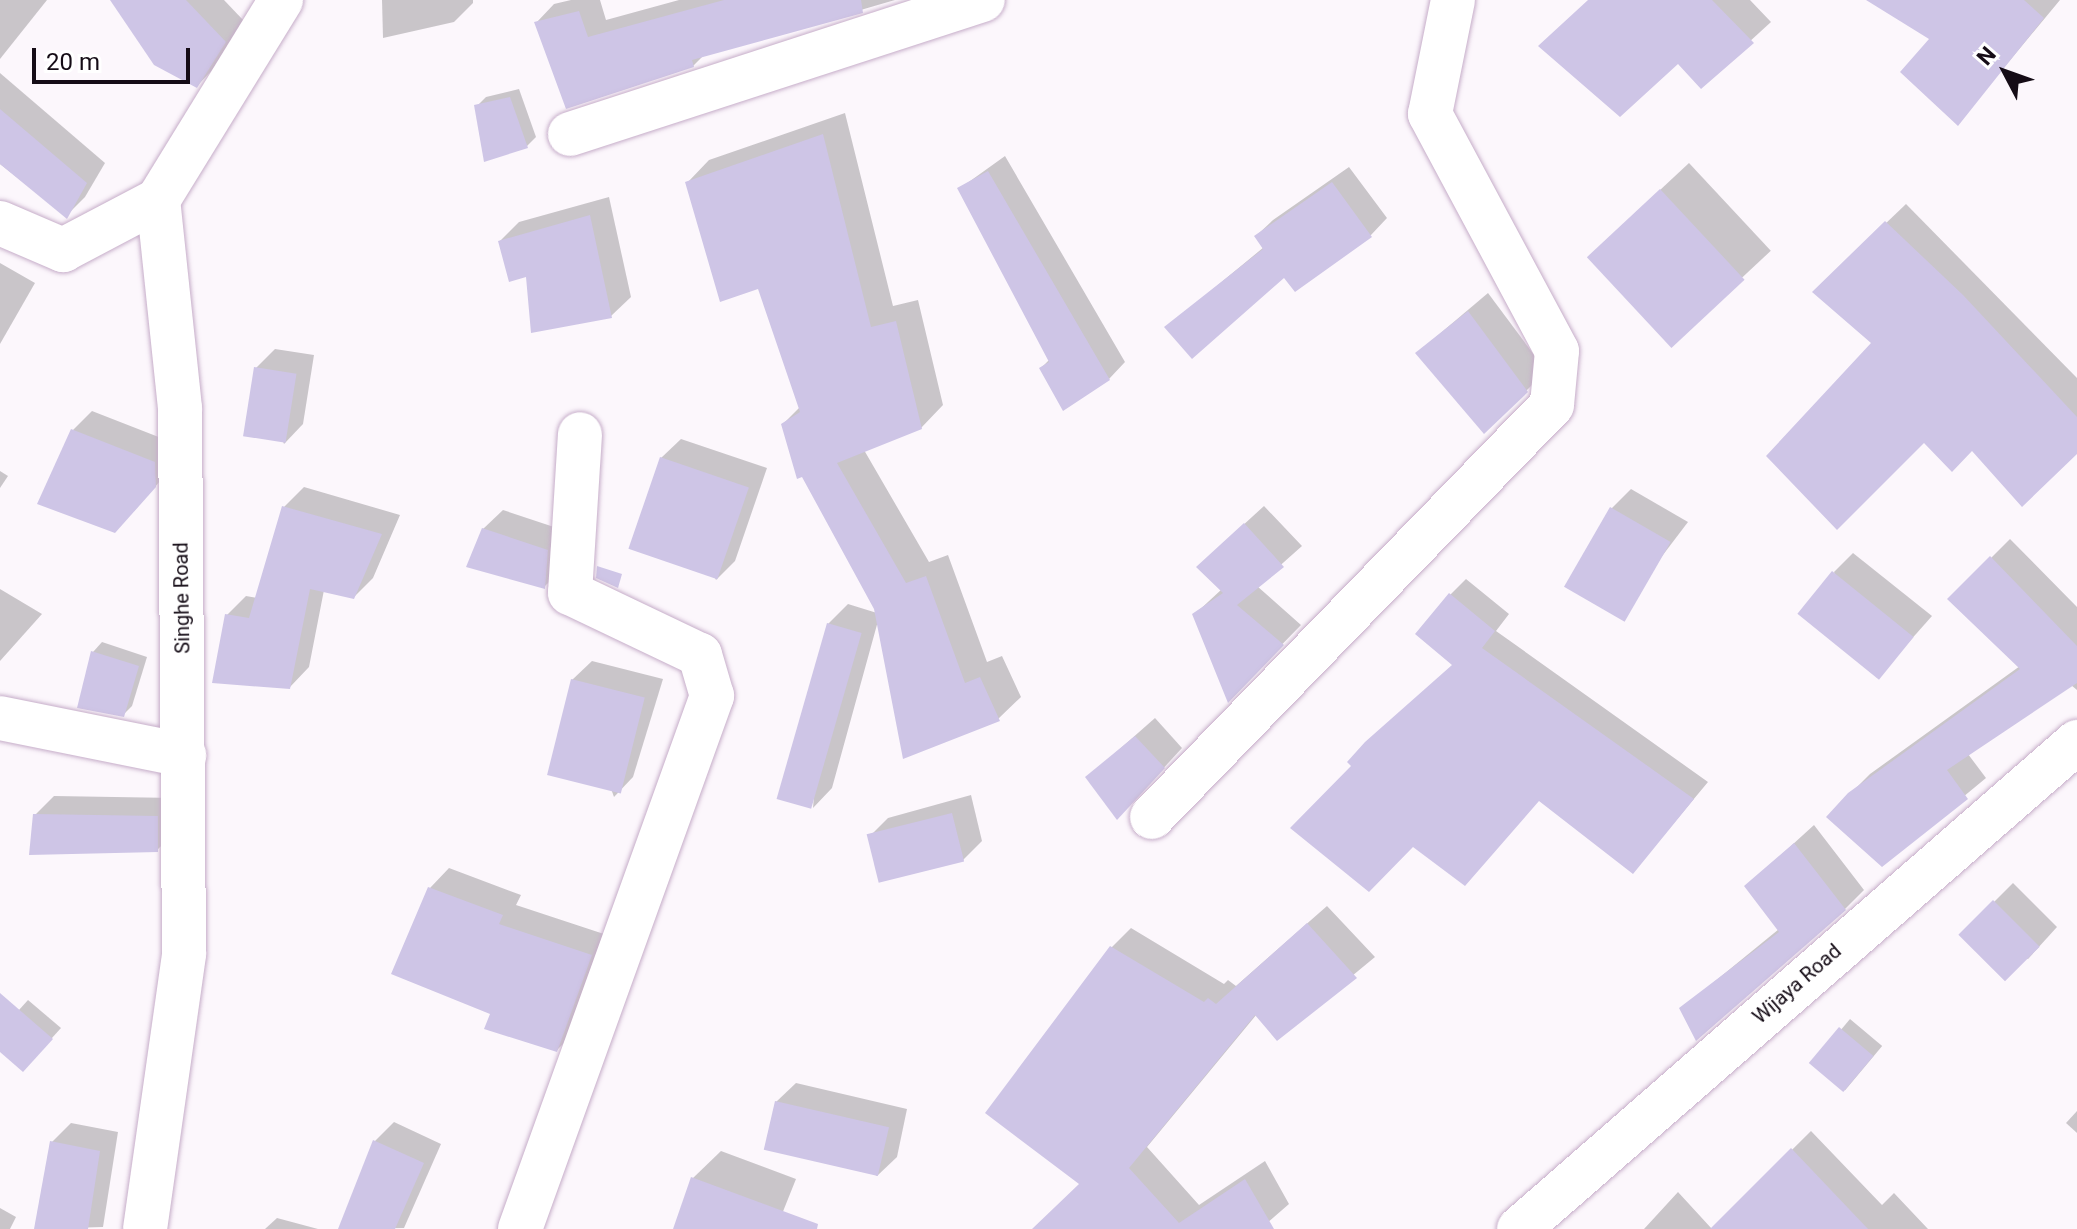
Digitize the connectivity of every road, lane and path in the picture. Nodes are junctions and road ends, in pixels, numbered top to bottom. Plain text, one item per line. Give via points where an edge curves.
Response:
1 (281, 0) edge
2 (983, 0) edge
3 (1453, 0) edge
4 (570, 134) dead end
5 (158, 200) junction
6 (0, 223) edge
7 (580, 434) dead end
8 (0, 718) edge
9 (2077, 742) edge
10 (184, 755) junction
11 (1152, 817) dead end
12 (145, 1229) edge
13 (520, 1229) edge
14 (1519, 1229) edge

1 - 5 street
2 - 4 street
3 - 11 street via 1430,114 1557,351 1552,405
5 - 6 street via 63,250
5 - 10 street, Singhe Road via 180,408
7 - 13 street via 570,593 700,655 712,696
8 - 10 street
9 - 14 street, Wijaya Road
10 - 12 street, Singhe Road via 184,954

